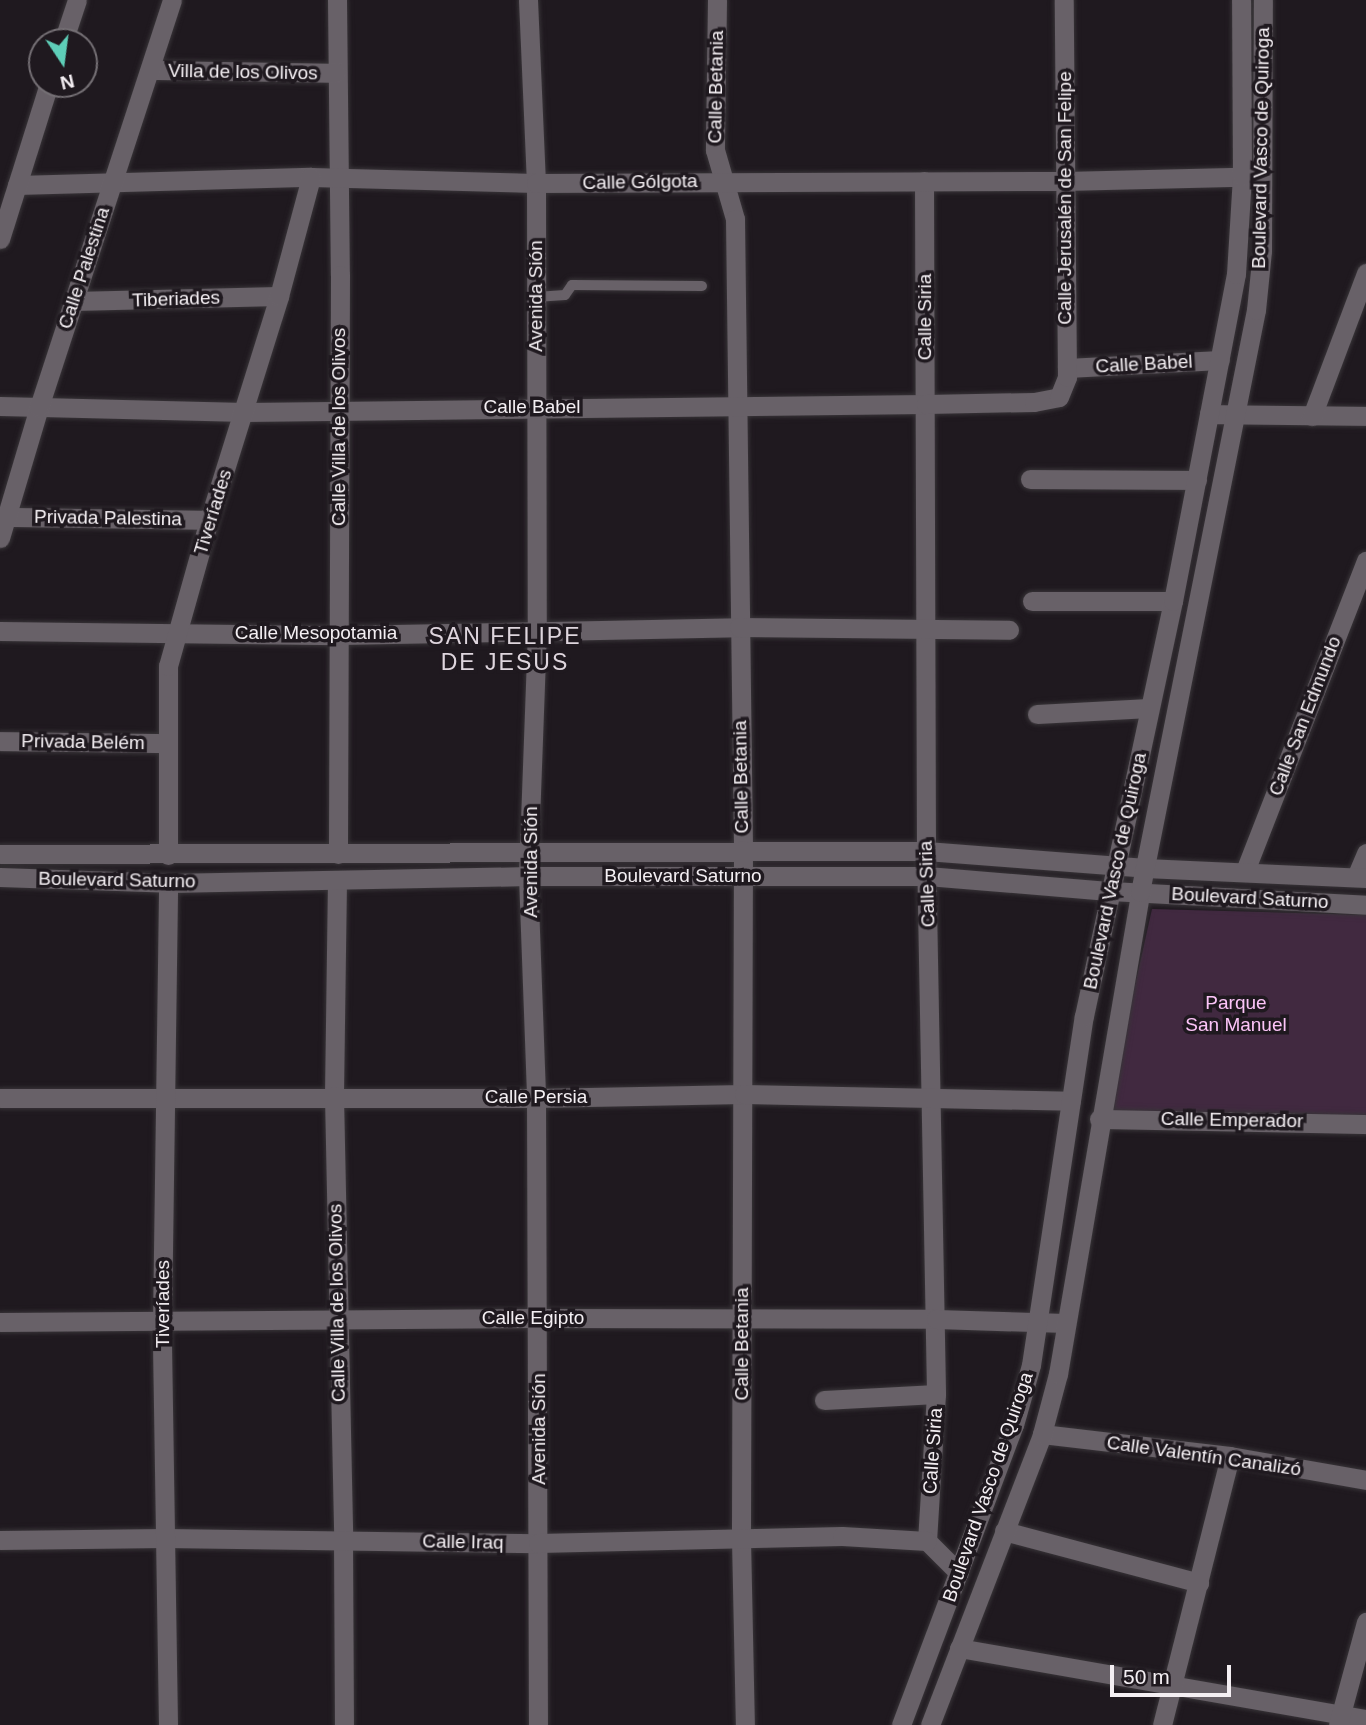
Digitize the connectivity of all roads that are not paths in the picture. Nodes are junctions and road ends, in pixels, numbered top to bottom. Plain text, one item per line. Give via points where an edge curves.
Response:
1 (77, 0) edge
2 (172, 0) edge
3 (337, 0) edge
4 (528, 0) edge
5 (717, 0) edge
6 (1064, 0) edge
7 (1241, 0) edge
8 (1263, 0) edge
9 (68, 28) edge
10 (151, 70) junction
11 (336, 73) junction
12 (45, 98) edge
13 (1242, 176) junction
14 (1262, 176) junction
15 (311, 177) junction
16 (337, 177) junction
17 (113, 180) junction
18 (725, 181) junction
19 (924, 181) junction
20 (1064, 181) junction
21 (536, 183) junction
22 (18, 185) junction
23 (0, 239) edge
24 (1366, 273) edge
25 (702, 286) dead end
26 (279, 296) junction
27 (536, 297) junction
28 (73, 301) junction
29 (1220, 360) junction
30 (1067, 368) junction
31 (1062, 394) joint
32 (926, 404) junction
33 (0, 406) edge
34 (738, 406) junction
35 (39, 407) junction
36 (536, 407) junction
37 (338, 409) junction
38 (246, 412) junction
39 (1209, 414) junction
40 (1235, 415) junction
41 (1366, 415) edge
42 (1312, 416) junction
43 (1030, 479) dead end
44 (1197, 480) junction
45 (6, 517) junction
46 (209, 520) junction
47 (0, 538) edge
48 (1366, 561) edge
49 (1032, 601) dead end
50 (1173, 601) junction
51 (739, 626) junction
52 (926, 629) junction
53 (537, 630) junction
54 (1009, 630) dead end
55 (0, 631) edge
56 (178, 631) junction
57 (339, 635) junction
58 (1149, 708) junction
59 (1037, 714) dead end
60 (0, 741) edge
61 (166, 743) junction
62 (743, 850) junction
63 (926, 851) junction
64 (0, 853) edge
65 (529, 853) junction
66 (1366, 853) edge
67 (338, 854) junction
68 (167, 855) junction
69 (1118, 864) junction
70 (1145, 868) junction
71 (1245, 871) junction
72 (742, 875) junction
73 (528, 876) junction
74 (927, 876) junction
75 (0, 877) edge
76 (1361, 877) edge
77 (337, 880) junction
78 (168, 883) junction
79 (1111, 891) junction
80 (1140, 892) junction
81 (1366, 905) edge
82 (744, 1094) junction
83 (165, 1096) junction
84 (334, 1096) junction
85 (933, 1096) junction
86 (0, 1098) edge
87 (537, 1098) junction
88 (1071, 1101) junction
89 (1098, 1119) junction
90 (1366, 1124) edge
91 (539, 1318) junction
92 (743, 1318) junction
93 (337, 1319) junction
94 (936, 1319) junction
95 (0, 1322) edge
96 (1038, 1322) junction
97 (162, 1323) junction
98 (1066, 1323) junction
99 (936, 1394) junction
100 (824, 1399) dead end
101 (1042, 1434) junction
102 (1230, 1456) junction
103 (1366, 1480) edge
104 (1004, 1531) junction
105 (166, 1538) junction
106 (741, 1539) junction
107 (0, 1540) edge
108 (344, 1540) junction
109 (927, 1541) junction
110 (538, 1543) junction
111 (959, 1573) junction
112 (1199, 1583) junction
113 (1366, 1622) edge
114 (959, 1648) junction
115 (1172, 1687) junction
116 (1366, 1719) edge
117 (1339, 1720) edge
118 (168, 1725) edge
119 (344, 1725) edge
120 (538, 1725) edge
121 (745, 1725) edge
122 (901, 1725) edge
123 (930, 1725) edge
124 (1162, 1725) edge

1 - 9 street
2 - 10 street, Calle Palestina
3 - 11 street, Calle Villa de los Olivos
4 - 21 street, Avenida Sión
5 - 18 street, Calle Betania via 715,150
6 - 20 street, Calle Jerusalén de San Felipe
7 - 13 street, Boulevard Vasco de Quiroga
8 - 14 street, Boulevard Vasco de Quiroga
10 - 11 street, Villa de los Olivos
10 - 17 street, Calle Palestina
11 - 16 street, Calle Villa de los Olivos
12 - 22 street
13 - 14 street, Calle Gólgota
13 - 20 street, Calle Gólgota
13 - 29 street, Boulevard Vasco de Quiroga via 1236,274
14 - 40 street, Boulevard Vasco de Quiroga via 1259,280
15 - 16 street, Calle Gólgota
15 - 17 street, Calle Gólgota
15 - 26 street, Tiveríades
16 - 21 street, Calle Gólgota
16 - 37 street, Calle Villa de los Olivos
17 - 22 street, Calle Gólgota
17 - 28 street, Calle Palestina
18 - 19 street, Calle Gólgota
18 - 21 street, Calle Gólgota
18 - 34 street, Calle Betania via 735,219
19 - 20 street, Calle Gólgota
19 - 32 street, Calle Siria
20 - 30 street, Calle Jerusalén de San Felipe
21 - 27 street, Avenida Sión
22 - 23 street
24 - 42 street
25 - 27 lane via 572,285 565,295
26 - 28 street, Tiberiades
26 - 38 street, Tiveríades
27 - 36 street, Avenida Sión
28 - 35 street, Calle Palestina
29 - 30 street, Calle Babel
29 - 39 street, Boulevard Vasco de Quiroga
30 - 31 street, Calle Jerusalén de San Felipe
31 - 32 street, Calle Babel via 1034,402
32 - 34 street, Calle Babel
32 - 52 street, Calle Siria
33 - 35 street, Calle Babel
34 - 36 street, Calle Babel
34 - 51 street, Calle Betania
35 - 38 street, Calle Babel
35 - 45 street, Calle Palestina
36 - 37 street, Calle Babel
36 - 53 street, Avenida Sión
37 - 38 street, Calle Babel
37 - 57 street, Calle Villa de los Olivos
38 - 46 street, Tiveríades
39 - 40 street
39 - 44 street, Boulevard Vasco de Quiroga
40 - 42 street
40 - 70 street, Boulevard Vasco de Quiroga
41 - 42 street
43 - 44 street
44 - 50 street, Boulevard Vasco de Quiroga
45 - 46 street, Privada Palestina
45 - 47 street, Calle Palestina
46 - 56 street, Tiveríades
48 - 71 street, Calle San Edmundo
49 - 50 street
50 - 58 street, Boulevard Vasco de Quiroga
51 - 52 street, Calle Mesopotamia
51 - 53 street, Calle Mesopotamia
51 - 62 street, Calle Betania
52 - 54 street, Calle Mesopotamia
52 - 63 street, Calle Siria
53 - 57 street, Calle Mesopotamia
53 - 65 street, Avenida Sión
55 - 56 street, Calle Mesopotamia
56 - 57 street, Calle Mesopotamia
56 - 61 street, Tiveríades via 168,666
57 - 67 street, Calle Villa de los Olivos
58 - 59 street
58 - 69 street, Boulevard Vasco de Quiroga
60 - 61 street, Privada Belém
61 - 68 street, Tiveríades
62 - 63 street, Boulevard Saturno
62 - 65 street, Boulevard Saturno
62 - 72 street, Calle Betania
63 - 69 street, Boulevard Saturno
63 - 74 street, Calle Siria
64 - 68 street, Boulevard Saturno
65 - 67 street, Boulevard Saturno
65 - 73 street, Avenida Sión
66 - 76 street
67 - 68 street, Boulevard Saturno
69 - 70 street, Boulevard Saturno
69 - 79 street, Boulevard Vasco de Quiroga
70 - 71 street, Boulevard Saturno
70 - 80 street, Boulevard Vasco de Quiroga
71 - 76 street, Boulevard Saturno
72 - 73 street, Boulevard Saturno
72 - 74 street, Boulevard Saturno
72 - 82 street, Calle Betania
73 - 77 street, Boulevard Saturno
73 - 87 street, Avenida Sión
74 - 79 street, Boulevard Saturno
74 - 85 street, Calle Siria
75 - 78 street, Boulevard Saturno
77 - 78 street, Boulevard Saturno
77 - 84 street, Calle Villa de los Olivos
78 - 83 street, Tiveríades
79 - 80 street, Boulevard Saturno
79 - 88 street, Boulevard Vasco de Quiroga via 1083,1016
80 - 81 street, Boulevard Saturno
80 - 89 street, Boulevard Vasco de Quiroga
82 - 85 street, Calle Persia
82 - 87 street, Calle Persia
82 - 92 street, Calle Betania
83 - 84 street, Calle Persia
83 - 86 street, Calle Persia
83 - 97 street, Tiveríades
84 - 87 street, Calle Persia
84 - 93 street, Calle Villa de los Olivos
85 - 88 street, Calle Persia
85 - 94 street, Calle Siria
87 - 91 street, Avenida Sión
88 - 96 street, Boulevard Vasco de Quiroga
89 - 90 street, Calle Emperador
89 - 98 street, Boulevard Vasco de Quiroga
91 - 92 street, Calle Egipto
91 - 93 street, Calle Egipto
91 - 110 street, Avenida Sión
92 - 94 street, Calle Egipto
92 - 106 street, Calle Betania
93 - 97 street, Calle Egipto
93 - 108 street, Calle Villa de los Olivos
94 - 96 street, Calle Egipto
94 - 99 street, Calle Siria
95 - 97 street, Calle Egipto
96 - 98 street, Calle Egipto
96 - 111 street, Boulevard Vasco de Quiroga via 1024,1397
97 - 105 street, Tiveríades
98 - 101 street, Boulevard Vasco de Quiroga
99 - 100 street
99 - 109 street, Calle Siria
101 - 102 street, Calle Valentín Canalizó
101 - 104 street, Boulevard Vasco de Quiroga
102 - 103 street, Calle Valentín Canalizó
102 - 112 street
104 - 112 street
104 - 114 street, Boulevard Vasco de Quiroga
105 - 107 street, Calle Iraq
105 - 108 street, Calle Iraq
105 - 118 street, Tiveríades
106 - 109 street, Calle Iraq via 842,1535
106 - 110 street, Calle Iraq
106 - 121 street, Calle Betania
108 - 110 street, Calle Iraq
108 - 119 street, Calle Villa de los Olivos
109 - 111 street
110 - 120 street, Avenida Sión
111 - 122 street, Boulevard Vasco de Quiroga
112 - 115 street
113 - 117 street
114 - 115 street
114 - 123 street, Boulevard Vasco de Quiroga
115 - 117 street
115 - 124 street
116 - 117 street

